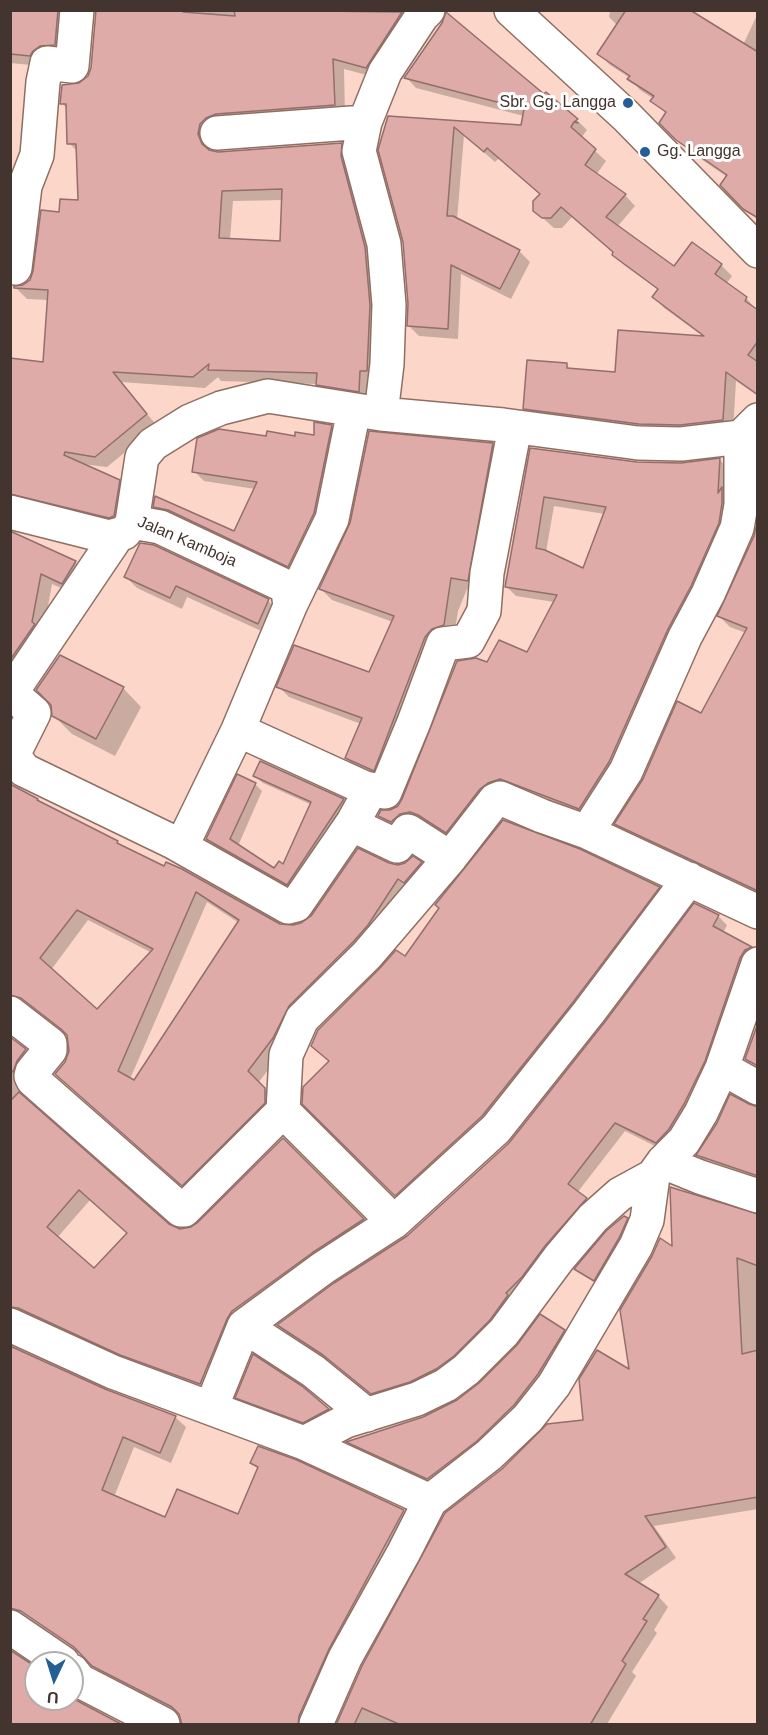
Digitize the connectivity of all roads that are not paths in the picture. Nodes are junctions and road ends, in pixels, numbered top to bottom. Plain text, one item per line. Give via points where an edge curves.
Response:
1 (77, 10) edge
2 (428, 10) edge
3 (511, 10) edge
4 (365, 122) junction
5 (217, 134) dead end
6 (18, 185) edge
7 (758, 251) edge
8 (15, 268) dead end
9 (368, 412) junction
10 (515, 427) junction
11 (749, 428) edge
12 (10, 512) edge
13 (124, 529) junction
14 (290, 606) junction
15 (238, 730) junction
16 (12, 752) edge
17 (365, 788) junction
18 (353, 822) junction
19 (586, 832) junction
20 (173, 843) junction
21 (450, 858) junction
22 (689, 879) junction
23 (758, 912) edge
24 (758, 964) edge
25 (10, 1013) edge
26 (722, 1068) junction
27 (758, 1088) edge
28 (283, 1111) junction
29 (658, 1169) junction
30 (758, 1196) edge
31 (394, 1222) junction
32 (10, 1325) edge
33 (244, 1326) junction
34 (211, 1408) junction
35 (367, 1415) junction
36 (304, 1443) junction
37 (430, 1501) junction
38 (10, 1627) edge
39 (45, 1651) edge
40 (84, 1684) edge
41 (163, 1725) edge
42 (316, 1725) edge

1 - 6 street via 72,66 47,63 38,155
2 - 4 street via 385,72
3 - 7 street via 626,116
4 - 5 street
4 - 9 street via 359,151 384,244 389,305 387,364
6 - 8 street
9 - 10 street, Jalan Kamboja
9 - 13 street, Jalan Kamboja via 268,396 190,421 144,454
9 - 14 street via 332,519
10 - 11 street, Jalan Kamboja via 638,443 681,444
10 - 17 street via 487,573 484,611 468,641 443,644 385,792
11 - 19 street via 737,528 626,771
12 - 13 street via 110,537
13 - 14 street, Jalan Kamboja via 160,527 285,586
13 - 16 street via 11,693 34,713
14 - 15 street
15 - 17 street
15 - 20 street via 187,835
16 - 20 street via 24,770
17 - 18 street via 369,793
18 - 20 street via 296,905 288,907
18 - 21 street via 397,846 408,831
19 - 21 street via 498,798
19 - 22 street
21 - 28 street via 367,955 302,1019 285,1055
22 - 23 street
22 - 31 street via 496,1129
24 - 26 street
25 - 28 street via 50,1044 50,1050 32,1072 33,1080 181,1210
26 - 27 street
26 - 29 street via 684,1141
28 - 31 street
29 - 30 street via 700,1177
29 - 35 street via 593,1218 504,1332 466,1370 417,1399
29 - 37 street via 647,1220 636,1245 554,1385 489,1455
31 - 33 street
32 - 34 street via 114,1372
33 - 34 street
33 - 35 street via 313,1371
34 - 36 street
35 - 36 street via 337,1425
36 - 37 street
37 - 42 street via 345,1658
38 - 39 street
40 - 41 street

